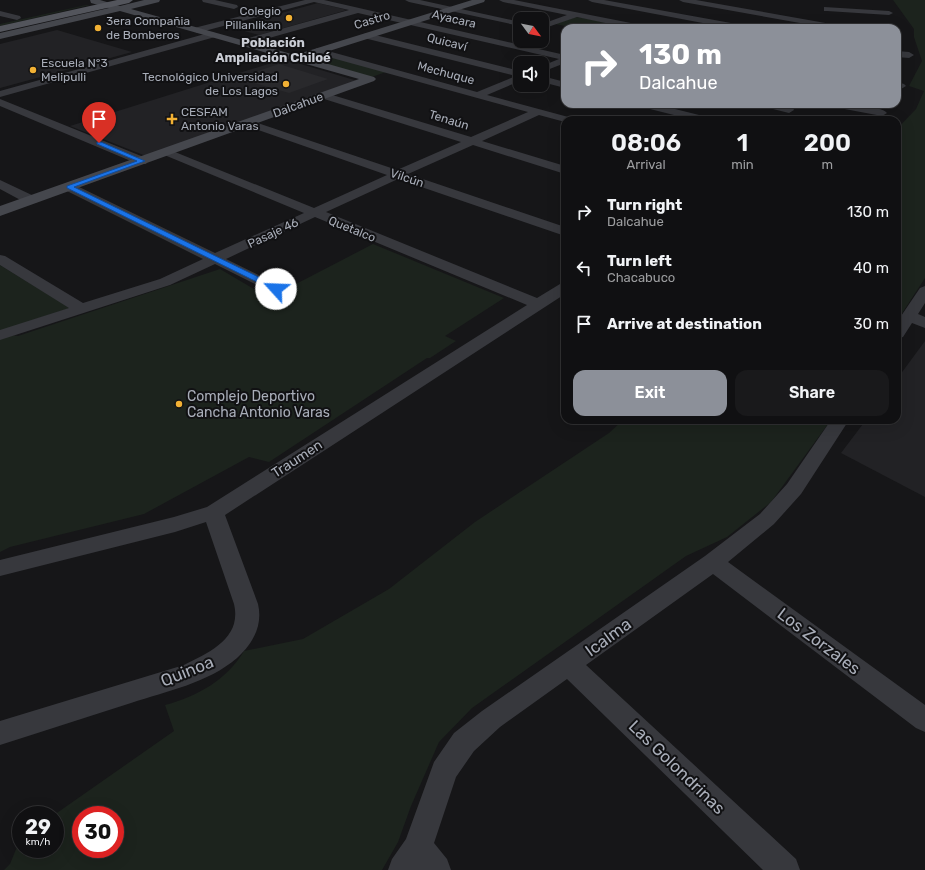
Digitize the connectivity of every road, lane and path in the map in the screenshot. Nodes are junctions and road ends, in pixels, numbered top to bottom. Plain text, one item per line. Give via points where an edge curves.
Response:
1 (129, 0) edge
2 (156, 0) edge
3 (206, 0) edge
4 (314, 0) edge
5 (409, 0) edge
6 (480, 0) edge
7 (503, 0) edge
8 (592, 0) edge
9 (618, 0) edge
10 (683, 0) edge
11 (99, 1) edge
12 (609, 3) junction
13 (234, 7) dead end
14 (120, 8) junction
15 (451, 9) junction
16 (357, 10) junction
17 (0, 13) edge
18 (889, 13) dead end
19 (576, 15) junction
20 (16, 18) junction
21 (701, 20) junction
22 (0, 22) edge
23 (410, 22) junction
24 (513, 22) edge
25 (621, 24) edge
26 (693, 24) edge
27 (722, 24) edge
28 (816, 24) edge
29 (832, 24) edge
30 (549, 25) edge
31 (549, 28) edge
32 (561, 28) edge
33 (0, 29) edge
34 (197, 30) junction
35 (212, 35) junction
36 (0, 36) edge
37 (367, 36) junction
38 (241, 43) junction
39 (317, 51) junction
40 (901, 54) edge
41 (909, 55) dead end
42 (294, 58) junction
43 (561, 58) edge
44 (561, 61) edge
45 (549, 66) edge
46 (391, 72) junction
47 (513, 72) edge
48 (370, 79) junction
49 (513, 81) edge
50 (549, 82) edge
51 (561, 84) edge
52 (0, 94) edge
53 (478, 95) junction
54 (325, 96) junction
55 (0, 102) edge
56 (658, 108) edge
57 (791, 108) edge
58 (855, 108) edge
59 (538, 112) junction
60 (882, 113) dead end
61 (691, 116) edge
62 (783, 116) edge
63 (561, 118) edge
64 (248, 123) junction
65 (472, 141) junction
66 (166, 152) junction
67 (142, 161) junction
68 (561, 169) edge
69 (398, 174) junction
70 (0, 184) edge
71 (69, 187) junction
72 (31, 200) junction
73 (0, 210) edge
74 (315, 213) junction
75 (561, 231) edge
76 (0, 259) edge
77 (215, 260) junction
78 (276, 289) dead end
79 (561, 289) edge
80 (925, 291) edge
81 (539, 304) junction
82 (82, 309) junction
83 (909, 316) junction
84 (925, 323) edge
85 (901, 328) edge
86 (0, 335) edge
87 (837, 424) edge
88 (214, 512) junction
89 (713, 562) junction
90 (0, 568) edge
91 (568, 664) junction
92 (925, 720) edge
93 (0, 732) edge
94 (411, 858) edge
95 (436, 870) edge
96 (785, 870) edge

1 - 11 main road
2 - 14 street
3 - 13 street
4 - 16 street, Ayacara
4 - 34 street
5 - 15 street
6 - 15 street, Castro
7 - 19 street
8 - 12 street
9 - 12 street
10 - 28 street
11 - 14 street
11 - 20 street
11 - 33 main road
12 - 19 street
12 - 21 street
14 - 34 street
14 - 36 street
15 - 23 street, Castro
15 - 24 street
16 - 23 street, Ayacara
16 - 38 street
17 - 20 street
18 - 29 street via 826,5
19 - 25 street
19 - 30 street
20 - 22 street
21 - 26 street
21 - 27 street
23 - 37 street, Castro
23 - 43 street, Ayacara
31 - 32 street
34 - 35 street
35 - 38 street
35 - 52 street
37 - 39 street, Castro
37 - 47 street, Quicaví
38 - 42 street
39 - 42 street, Castro
39 - 46 street, Mechuque
40 - 41 street
42 - 48 street
44 - 45 street
46 - 48 street, Dalcahue
46 - 53 street, Mechuque
48 - 54 street, Dalcahue
49 - 53 street
50 - 51 street
53 - 59 street, Mechuque
54 - 64 street, Dalcahue
54 - 65 street, Tenaún
55 - 67 street
56 - 61 street
57 - 62 street
58 - 60 street
59 - 63 street, Mechuque
59 - 65 street, Pasaje 46
64 - 66 street, Dalcahue
64 - 69 street, Vilcún
65 - 68 street, Tenaún
65 - 69 street, Pasaje 46
66 - 67 street, Dalcahue
66 - 74 street, Quetalco
67 - 71 street, Dalcahue
69 - 74 street, Pasaje 46
69 - 75 street, Vilcún
70 - 72 street
71 - 72 street, Dalcahue
71 - 77 street
72 - 73 street, Dalcahue
74 - 77 street, Pasaje 46
74 - 81 street, Quetalco
76 - 82 street
77 - 78 street
77 - 82 street, Pasaje 46 via 155,286
79 - 81 street, Traumen
80 - 83 street
81 - 88 street, Traumen
82 - 86 street, Pasaje 46
83 - 84 street
83 - 85 street
87 - 89 street, Icalma via 781,505
88 - 90 street, Traumen
88 - 93 street, Quinoa via 246,604 248,617 237,643 211,663 191,673
89 - 91 street, Icalma
89 - 92 street, Los Zorzales
91 - 94 street, Icalma via 491,719 464,742 444,771
91 - 96 street, Las Golondrinas
94 - 95 street

